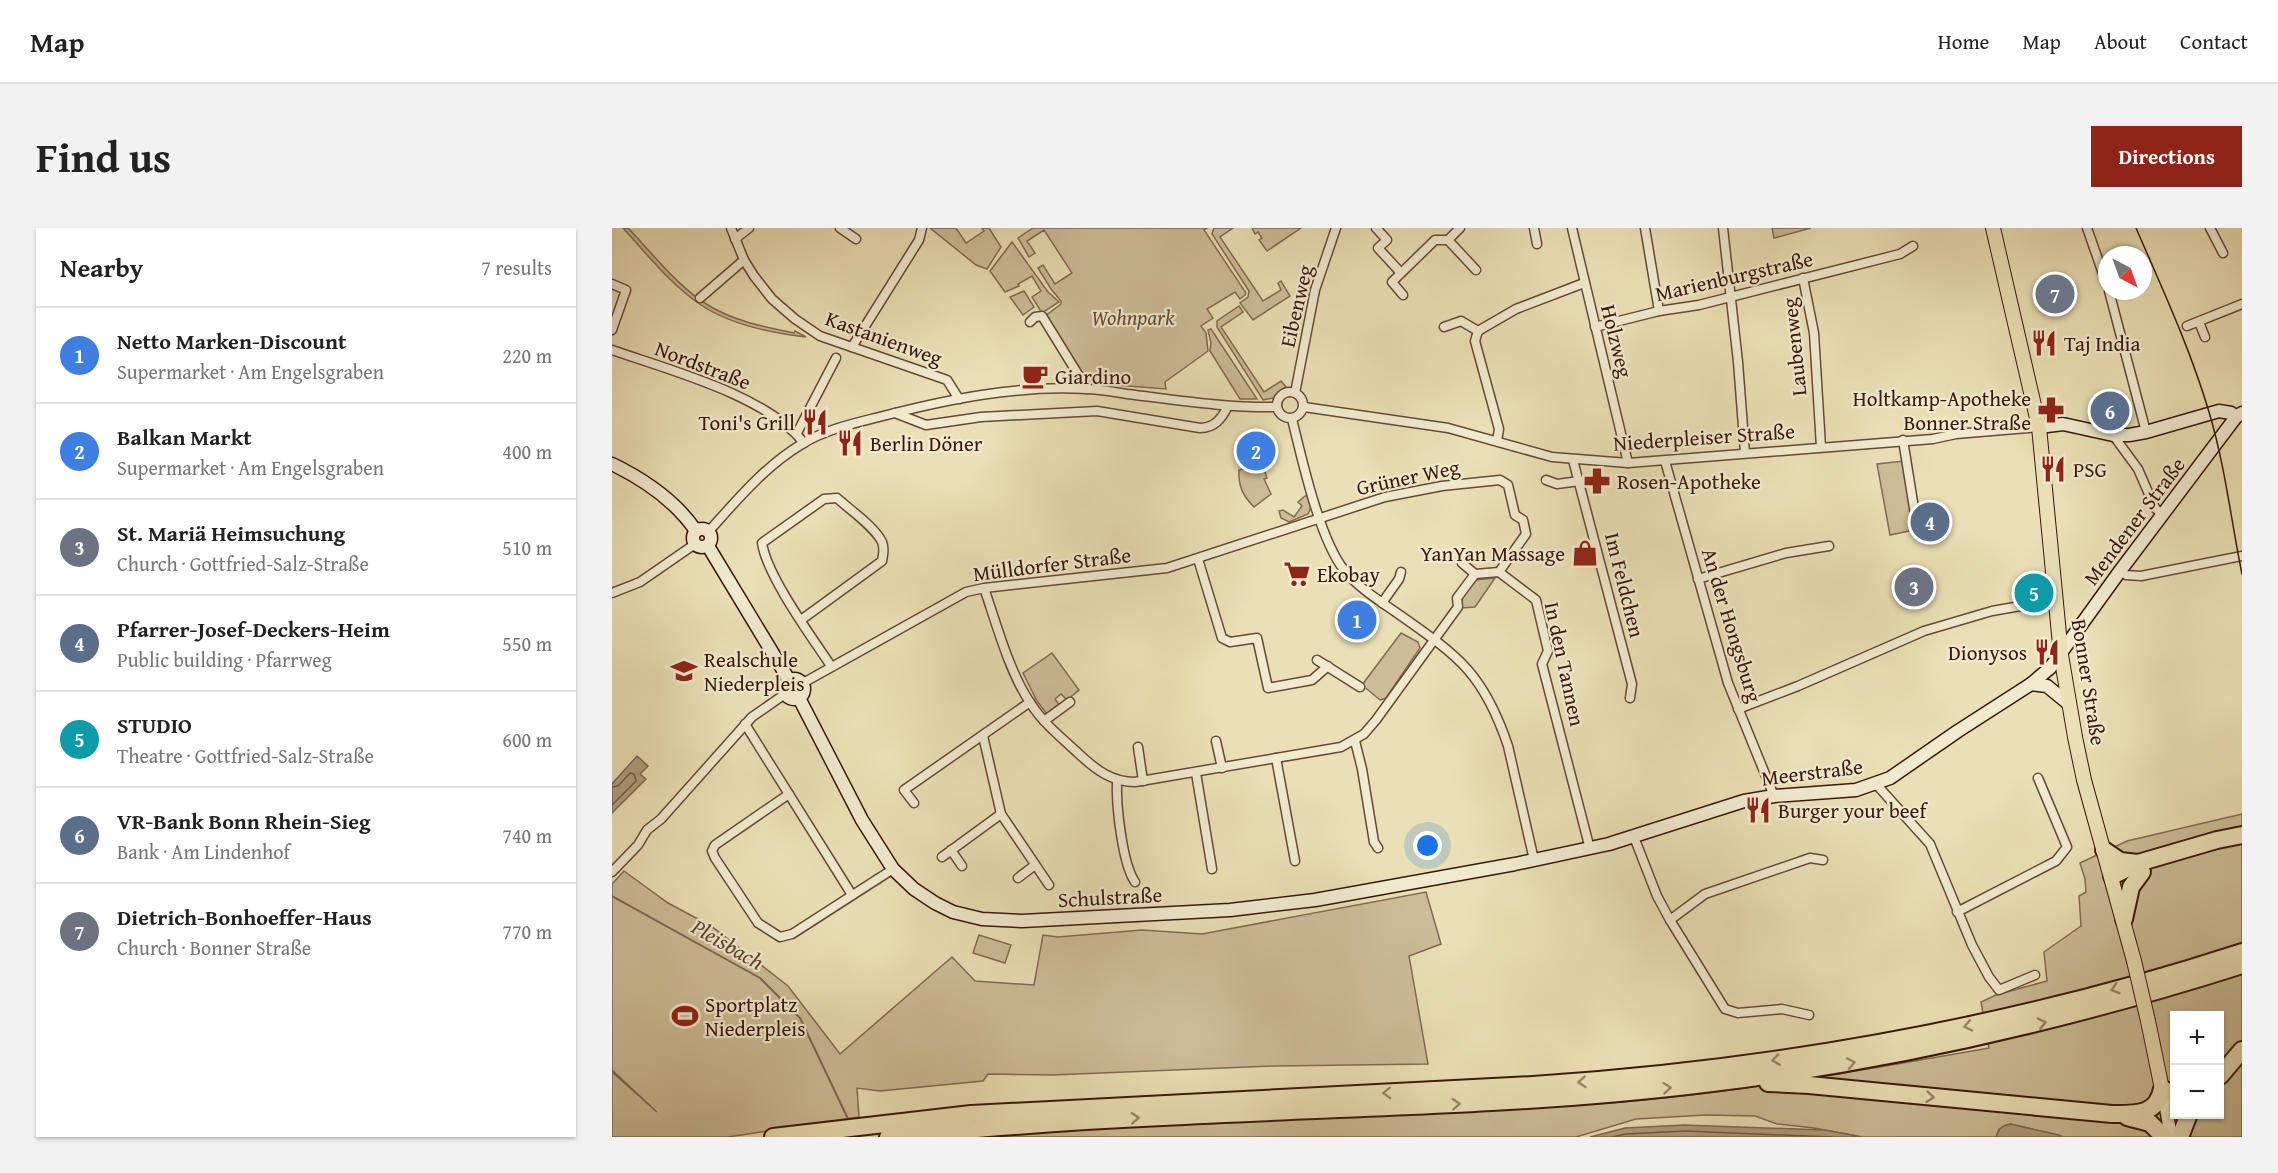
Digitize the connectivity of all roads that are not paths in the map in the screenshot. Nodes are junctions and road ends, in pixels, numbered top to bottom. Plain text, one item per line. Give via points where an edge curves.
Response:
1 (731, 228) edge
2 (749, 228) edge
3 (840, 228) edge
4 (922, 228) edge
5 (1336, 228) edge
6 (1376, 228) edge
7 (1460, 228) edge
8 (1534, 228) edge
9 (1572, 228) edge
10 (1645, 228) edge
11 (1723, 228) edge
12 (1993, 228) edge
13 (2087, 228) edge
14 (2210, 228) edge
15 (735, 239) junction
16 (856, 239) dead end
17 (1448, 240) junction
18 (1537, 244) dead end
19 (1913, 246) dead end
20 (2223, 253) dead end
21 (2098, 259) edge
22 (744, 260) junction
23 (1476, 270) dead end
24 (1401, 273) junction
25 (1803, 278) junction
26 (612, 284) edge
27 (1584, 284) junction
28 (1403, 295) dead end
29 (1731, 296) junction
30 (700, 298) dead end
31 (2111, 300) edge
32 (2242, 304) edge
33 (1659, 311) junction
34 (1030, 322) dead end
35 (2199, 322) junction
36 (2187, 326) dead end
37 (1444, 327) dead end
38 (1595, 327) junction
39 (612, 330) edge
40 (1478, 331) junction
41 (2205, 337) dead end
42 (852, 347) junction
43 (612, 350) edge
44 (836, 358) dead end
45 (1087, 388) junction
46 (1295, 393) junction
47 (959, 399) junction
48 (1228, 406) junction
49 (1277, 407) junction
50 (1304, 407) junction
51 (894, 413) junction
52 (2239, 415) edge
53 (1292, 419) junction
54 (2039, 427) junction
55 (2145, 432) junction
56 (797, 433) junction
57 (2113, 435) junction
58 (1903, 440) junction
59 (1497, 441) junction
60 (804, 442) junction
61 (1821, 447) junction
62 (1745, 453) junction
63 (1573, 460) junction
64 (1665, 461) junction
65 (1628, 463) junction
66 (612, 464) edge
67 (1546, 480) dead end
68 (1580, 481) junction
69 (2162, 514) junction
70 (1320, 518) junction
71 (696, 531) junction
72 (709, 531) junction
73 (1917, 533) dead end
74 (701, 545) junction
75 (1829, 546) dead end
76 (2242, 556) edge
77 (1198, 559) junction
78 (1462, 562) dead end
79 (2120, 571) junction
80 (1401, 572) dead end
81 (1498, 572) junction
82 (1475, 574) junction
83 (1698, 579) junction
84 (984, 588) junction
85 (612, 593) edge
86 (2055, 600) junction
87 (1382, 603) junction
88 (801, 620) junction
89 (1434, 639) junction
90 (2061, 656) junction
91 (1317, 660) dead end
92 (831, 666) junction
93 (1328, 666) junction
94 (789, 680) junction
95 (803, 682) junction
96 (2031, 684) junction
97 (1360, 687) dead end
98 (785, 694) junction
99 (799, 698) junction
100 (1630, 698) dead end
101 (1030, 702) junction
102 (1070, 702) dead end
103 (2069, 704) junction
104 (1738, 709) junction
105 (1044, 722) junction
106 (745, 724) junction
107 (983, 736) junction
108 (1216, 741) dead end
109 (1355, 741) junction
110 (1138, 747) dead end
111 (1276, 758) junction
112 (1222, 768) junction
113 (1197, 773) junction
114 (2038, 778) dead end
115 (1117, 781) junction
116 (1143, 781) junction
117 (1876, 784) junction
118 (789, 794) junction
119 (1774, 796) junction
120 (914, 803) dead end
121 (1001, 814) junction
122 (2242, 835) edge
123 (1634, 837) junction
124 (2242, 846) edge
125 (1378, 848) dead end
126 (1590, 849) junction
127 (951, 850) junction
128 (2104, 850) junction
129 (942, 856) dead end
130 (1534, 860) junction
131 (1823, 860) dead end
132 (1295, 861) dead end
133 (1035, 865) junction
134 (962, 866) dead end
135 (2140, 868) junction
136 (893, 869) junction
137 (1212, 869) dead end
138 (612, 872) edge
139 (2112, 876) junction
140 (1018, 878) dead end
141 (1135, 882) dead end
142 (1049, 885) dead end
143 (852, 895) junction
144 (1957, 912) junction
145 (2124, 919) junction
146 (1670, 920) junction
147 (2242, 946) edge
148 (2242, 952) edge
149 (2242, 965) edge
150 (2192, 966) junction
151 (2035, 975) dead end
152 (1809, 1015) dead end
153 (2242, 1050) edge
154 (2224, 1071) edge
155 (1710, 1084) junction
156 (2168, 1091) edge
157 (2112, 1114) junction
158 (2187, 1119) edge
159 (773, 1137) edge
160 (888, 1137) edge
161 (2164, 1137) edge
162 (2171, 1137) edge
163 (2180, 1137) edge

1 - 15 street, Kastanienweg
2 - 15 street
3 - 16 street
4 - 42 street via 919,240
5 - 46 street, Eibenweg via 1318,281
6 - 24 street via 1387,240 1378,248
7 - 17 street
8 - 18 street
9 - 27 street, Holzweg
10 - 33 street
11 - 29 street
12 - 54 main road, Bonner Straße
13 - 21 street
14 - 20 street
15 - 22 street, Kastanienweg
17 - 23 street
17 - 24 street via 1436,240
19 - 25 street, Marienburgstraße via 1900,254
22 - 30 street
22 - 42 street, Kastanienweg via 783,310 820,336
24 - 28 street via 1392,282
25 - 29 street, Marienburgstraße
25 - 61 street, Laubenweg via 1814,333
26 - 39 street via 626,290
27 - 38 street, Holzweg
27 - 40 street via 1516,309
29 - 33 street, Marienburgstraße
29 - 62 street
31 - 55 street
32 - 35 street
33 - 38 street, Marienburgstraße
34 - 45 street via 1042,316
35 - 36 street
35 - 41 street
37 - 40 street via 1461,321
38 - 65 street, Holzweg
40 - 59 street via 1475,341 1499,429
42 - 47 street, Kastanienweg via 947,380
43 - 56 street, Nordstraße via 730,392
44 - 56 street
45 - 47 street
45 - 48 street
46 - 49 street via 1282,395
46 - 50 street
47 - 51 street
48 - 49 street
48 - 51 street via 1214,424 1200,428 1097,411 981,417 926,425
49 - 53 street via 1281,415
50 - 53 street
50 - 59 street, Niederpleiser Straße via 1448,428
51 - 60 street
52 - 55 street via 2219,411
52 - 69 street, Mendener Straße
53 - 70 street
54 - 57 street via 2063,424
54 - 58 street, Niederpleiser Straße
54 - 86 main road, Bonner Straße
55 - 57 street
56 - 60 street, Nordstraße
57 - 69 street via 2138,469 2155,508
58 - 61 street, Niederpleiser Straße
58 - 73 street
59 - 63 street, Niederpleiser Straße
60 - 72 street via 746,490
61 - 62 street, Niederpleiser Straße
62 - 64 street, Niederpleiser Straße
63 - 65 street, Niederpleiser Straße
63 - 68 street, Im Feldchen
64 - 65 street, Niederpleiser Straße
64 - 83 street, An der Hongsburg
66 - 71 street via 652,486
67 - 68 street via 1557,484
68 - 100 street, Im Feldchen via 1632,684
69 - 79 street, Mendener Straße
70 - 77 street, Mülldorfer Straße
70 - 81 street, Grüner Weg via 1385,497 1500,480 1508,485 1515,515 1523,520 1526,534
70 - 87 street via 1344,570
71 - 72 street
71 - 74 street via 693,536
72 - 74 street via 712,537
74 - 85 street via 640,582
74 - 94 street
75 - 83 street
76 - 79 street via 2141,576
77 - 84 street, Mülldorfer Straße via 1160,569
77 - 93 street via 1222,638 1230,642 1257,638 1268,688 1311,680
78 - 82 street
79 - 90 street, Mendener Straße
80 - 87 street
81 - 82 street
81 - 126 street, In den Tannen via 1536,600 1548,651 1542,664
82 - 89 street via 1458,598 1458,607
83 - 104 street, An der Hongsburg
84 - 92 street, Mülldorfer Straße via 953,598
84 - 101 street
86 - 90 main road, Bonner Straße
86 - 104 street via 1992,611 1924,631
87 - 89 street
88 - 88 street via 764,557 762,543 824,499 837,498 878,537 884,551 882,561
88 - 92 street
89 - 109 street via 1376,720
89 - 130 street via 1466,666 1497,713 1514,768
90 - 96 street, Meerstraße
90 - 103 main road, Bonner Straße
91 - 93 street
92 - 95 street, Mülldorfer Straße
93 - 97 street
94 - 95 street
94 - 98 street
95 - 99 street via 805,691
96 - 103 street via 2047,686
96 - 117 street, Meerstraße via 1958,730 1909,767
98 - 99 street
98 - 106 street
99 - 136 street, Schulstraße via 862,820
101 - 105 street
101 - 107 street
102 - 105 street
103 - 128 main road, Bonner Straße via 2084,780
104 - 119 street, An der Hongsburg
105 - 115 street via 1102,774
106 - 118 street
106 - 138 street
107 - 120 street via 904,790
107 - 121 street
108 - 112 street
109 - 111 street
109 - 125 street
110 - 116 street
111 - 112 street
111 - 132 street
112 - 113 street
113 - 116 street
113 - 137 street
114 - 144 street via 2067,847 2056,861
115 - 116 street
115 - 141 street via 1124,846
117 - 119 street, Meerstraße via 1856,790
117 - 144 street via 1930,844
118 - 143 street
118 - 143 street via 715,845 715,858 758,923 780,937 792,934
119 - 123 street, Meerstraße via 1736,803
121 - 127 street
121 - 133 street
122 - 135 highway
123 - 126 street, Meerstraße
123 - 146 street
124 - 135 highway
126 - 130 street, Meerstraße
127 - 129 street
127 - 134 street
128 - 135 highway
128 - 139 main road, Bonner Straße
130 - 136 street, Schulstraße via 1315,900 1230,910 1022,921 982,919 953,912 923,897
131 - 146 street via 1810,858 1705,894
133 - 140 street
133 - 142 street
135 - 139 highway
135 - 145 highway
136 - 143 street
139 - 145 main road, Bonner Straße
144 - 151 street via 1999,990
145 - 156 main road, Bonner Straße, bridge
146 - 152 street via 1725,1009 1738,1013 1782,1009
147 - 150 highway
148 - 150 highway
155 -> 149 highway via 1838,1066 1981,1037 2117,1003
150 -> 159 highway via 1971,1025 1833,1052 1715,1069 1522,1086 971,1114
153 - 154 highway
155 -> 157 highway via 1809,1085
160 -> 155 highway via 1071,1121 1514,1101
156 - 157 highway via 2144,1111
156 - 162 street, Bonner Straße
157 - 161 highway via 2150,1124
158 - 163 highway

